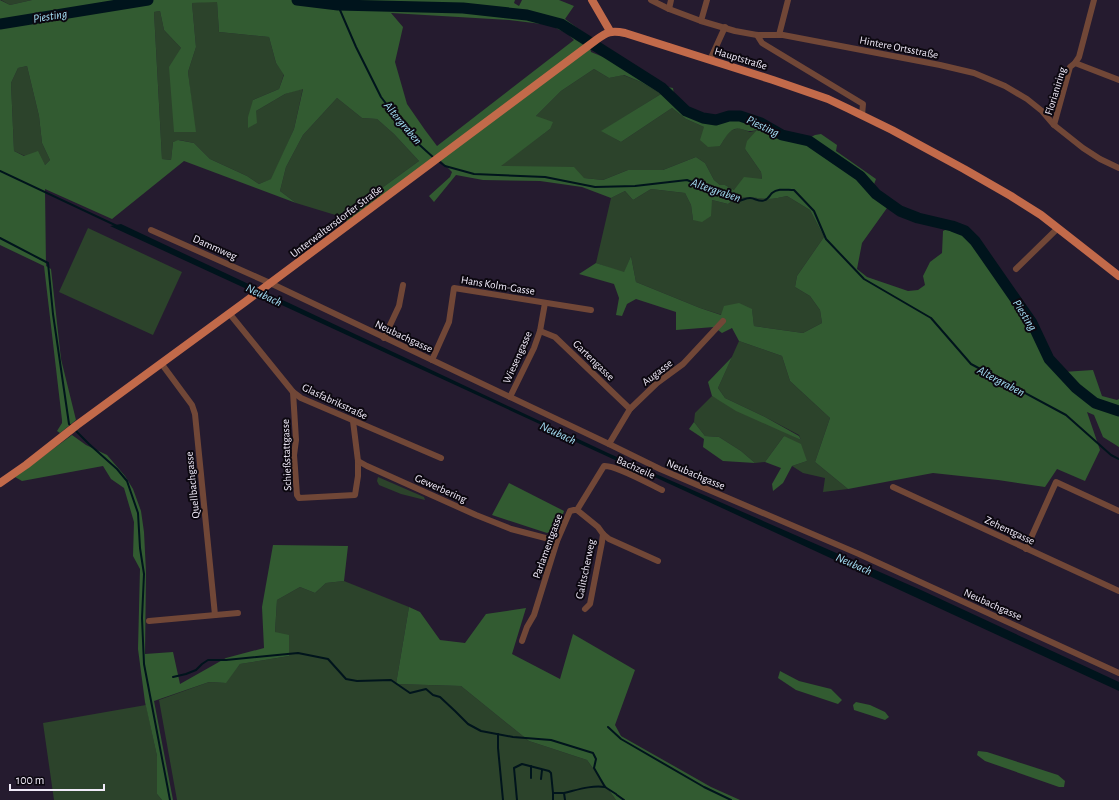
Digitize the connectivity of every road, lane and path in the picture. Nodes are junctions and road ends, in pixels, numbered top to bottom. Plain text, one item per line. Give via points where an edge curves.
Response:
1 (592, 0) edge
2 (651, 0) edge
3 (671, 0) edge
4 (707, 0) edge
5 (788, 0) edge
6 (1094, 0) edge
7 (669, 9) junction
8 (701, 21) junction
9 (725, 27) junction
10 (610, 32) junction
11 (758, 35) junction
12 (779, 35) junction
13 (710, 60) junction
14 (1075, 63) junction
15 (1119, 80) edge
16 (862, 116) junction
17 (1054, 125) junction
18 (1119, 168) edge
19 (1058, 228) junction
20 (152, 230) dead end
21 (1016, 269) dead end
22 (1119, 276) edge
23 (267, 285) junction
24 (403, 285) dead end
25 (545, 303) junction
26 (591, 310) dead end
27 (229, 313) junction
28 (723, 321) dead end
29 (540, 331) junction
30 (384, 338) junction
31 (432, 360) junction
32 (161, 363) junction
33 (293, 392) junction
34 (510, 397) junction
35 (630, 409) junction
36 (353, 421) junction
37 (609, 444) junction
38 (441, 458) dead end
39 (358, 461) junction
40 (0, 483) edge
41 (893, 487) dead end
42 (662, 490) dead end
43 (577, 510) junction
44 (1119, 511) edge
45 (603, 534) junction
46 (557, 541) junction
47 (1026, 549) junction
48 (658, 561) dead end
49 (1119, 591) edge
50 (585, 608) dead end
51 (238, 613) dead end
52 (215, 614) junction
53 (149, 621) dead end
54 (522, 641) dead end
55 (1119, 673) edge

1 - 10 main road
2 - 7 street, Hintere Ortsstraße
3 - 7 street
4 - 8 street
5 - 12 street
6 - 14 street, Florianiring via 1079,57
7 - 8 street, Hintere Ortsstraße
8 - 9 street, Hintere Ortsstraße
9 - 11 street, Hintere Ortsstraße
9 - 13 street
10 - 13 main road, Hauptstraße via 618,31
10 - 23 main road, Unterwaltersdorfer Straße
11 - 12 street, Hintere Ortsstraße
11 - 16 street, Hauptstraße via 762,43 863,104
12 - 17 street, Hintere Ortsstraße via 974,72 1021,96 1042,111
13 - 16 main road, Hauptstraße via 828,99
14 - 15 street, Florianiring
14 - 17 street, Florianiring via 1070,68
16 - 19 main road, Hauptstraße via 1011,196
17 - 18 street, Hintere Ortsstraße via 1083,148
19 - 21 street
19 - 22 main road, Hauptstraße
20 - 23 street, Dammweg
23 - 27 main road, Unterwaltersdorfer Straße
23 - 30 street, Neubachgasse
24 - 30 street via 399,306
25 - 26 street, Hans Kolm-Gasse
25 - 29 street, Wiesengasse
25 - 31 street, Hans Kolm-Gasse via 454,288 450,322
27 - 32 main road, Unterwaltersdorfer Straße
27 - 33 street, Glasfabrikstraße
28 - 35 street, Augasse via 683,364 653,386
29 - 34 street, Wiesengasse
29 - 35 street, Gartengasse via 556,337
30 - 31 street, Neubachgasse
31 - 34 street, Neubachgasse
32 - 40 main road, Unterwaltersdorfer Straße
32 - 52 street, Quellbachgasse via 192,405 195,414
33 - 36 street, Glasfabrikstraße
33 - 39 street, Schießstattgasse via 296,440 294,455 299,498 355,495
34 - 37 street, Neubachgasse
35 - 37 street, Augasse
36 - 38 street, Glasfabrikstraße
36 - 39 street
37 - 55 street, Neubachgasse
39 - 46 street, Gewerbering via 483,518 511,529
41 - 47 street, Zehentgasse
42 - 43 street, Bachzeile via 604,466
43 - 45 street, Parlamentgasse via 598,526
43 - 46 street, Parlamentgasse via 570,511
44 - 47 street via 1056,482
45 - 48 street, Parlamentgasse
45 - 50 street, Galitscherweg via 590,604
46 - 54 street, Parlamentgasse via 534,615
47 - 49 street, Zehentgasse
51 - 52 street
52 - 53 street

